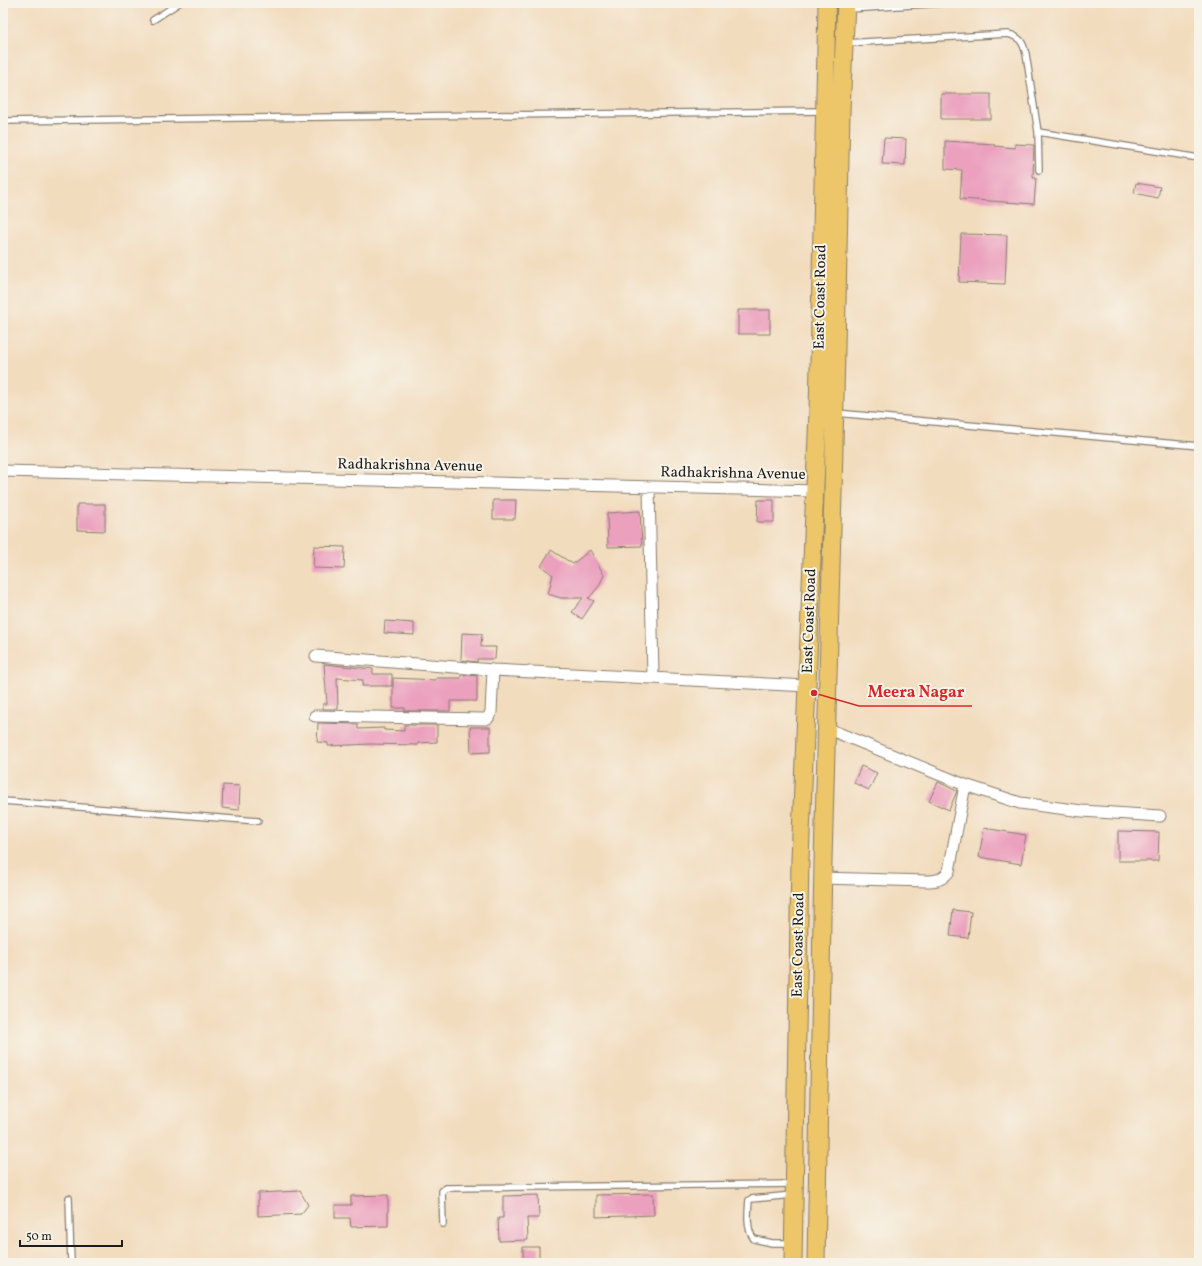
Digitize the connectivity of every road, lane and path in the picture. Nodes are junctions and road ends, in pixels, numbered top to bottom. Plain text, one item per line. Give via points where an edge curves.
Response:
1 (179, 3) edge
2 (827, 3) edge
3 (944, 3) edge
4 (845, 6) edge
5 (153, 20) dead end
6 (844, 43) junction
7 (824, 111) junction
8 (3, 121) edge
9 (1038, 132) junction
10 (1199, 158) edge
11 (1039, 170) dead end
12 (834, 413) junction
13 (1199, 446) edge
14 (3, 471) edge
15 (650, 487) junction
16 (815, 490) junction
17 (316, 656) dead end
18 (493, 670) junction
19 (654, 678) junction
20 (808, 686) junction
21 (315, 716) dead end
22 (826, 728) junction
23 (965, 785) junction
24 (3, 801) edge
25 (1160, 816) dead end
26 (258, 821) dead end
27 (822, 878) junction
28 (794, 1190) junction
29 (69, 1198) dead end
30 (443, 1224) dead end
31 (794, 1243) junction
32 (71, 1263) edge
33 (793, 1263) edge
34 (816, 1263) edge

1 - 5 lane
2 - 7 main road, East Coast Road
3 - 4 lane
4 - 6 main road, East Coast Road
6 - 9 lane via 1008,34 1017,36 1023,43 1026,54
6 - 12 main road, East Coast Road
7 - 8 lane
7 - 16 main road, East Coast Road
9 - 10 lane
9 - 11 lane
12 - 13 lane
12 - 22 main road, East Coast Road
14 - 15 street, Radhakrishna Avenue
15 - 16 street, Radhakrishna Avenue
15 - 19 street
16 - 20 main road, East Coast Road
17 - 18 street
18 - 19 street
18 - 21 street via 491,712 485,719
19 - 20 street
20 - 28 main road, East Coast Road via 800,860
22 - 23 street
22 - 27 main road, East Coast Road
23 - 25 street via 1020,803 1082,811
23 - 27 street via 949,870 944,878 938,881
24 - 26 lane
27 - 34 main road, East Coast Road
28 - 30 lane via 446,1188 442,1191
28 - 31 main road, East Coast Road
28 - 31 lane via 751,1198 748,1217 754,1239 772,1243
29 - 32 lane
31 - 33 main road, East Coast Road

